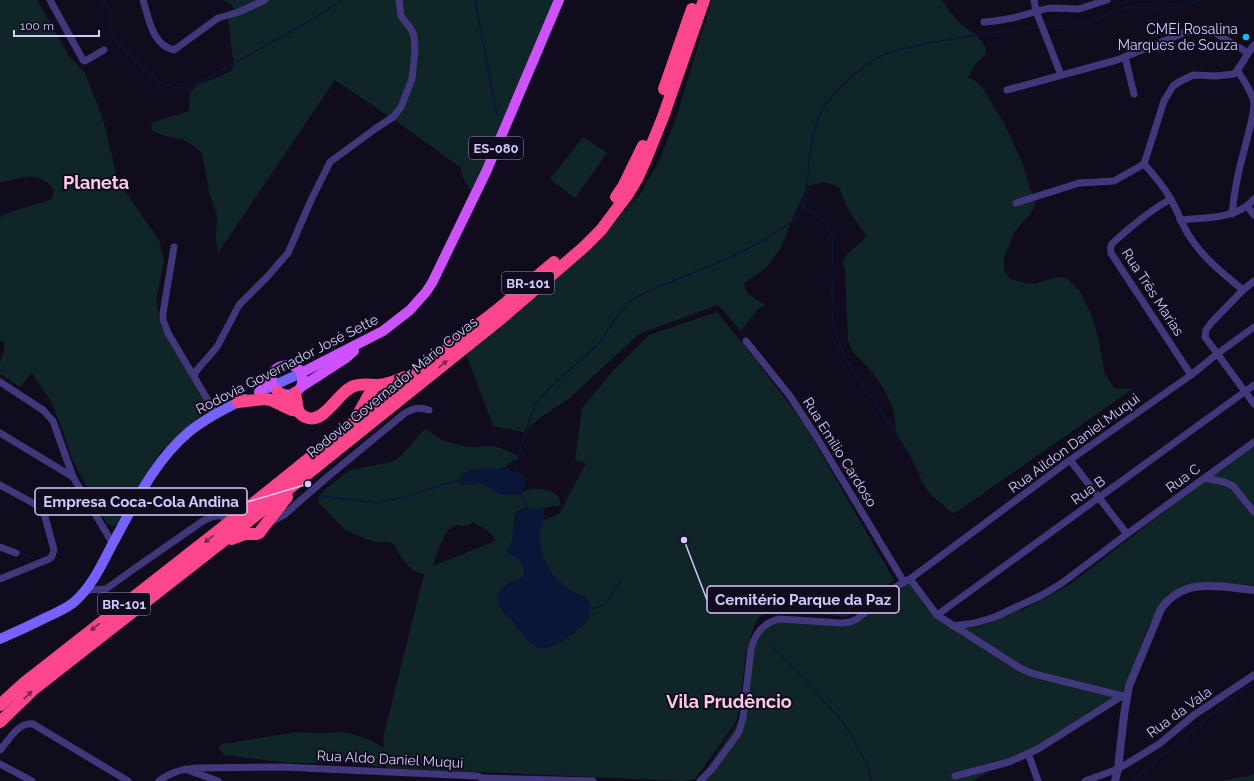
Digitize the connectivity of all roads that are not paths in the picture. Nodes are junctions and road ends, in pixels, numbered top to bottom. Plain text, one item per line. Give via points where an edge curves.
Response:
1 (50, 0) edge
2 (144, 0) edge
3 (265, 0) edge
4 (399, 0) edge
5 (559, 0) edge
6 (695, 0) edge
7 (704, 0) edge
8 (1034, 0) edge
9 (1107, 0) edge
10 (1036, 11) junction
11 (984, 22) dead end
12 (1254, 46) edge
13 (104, 50) dead end
14 (1248, 53) junction
15 (1125, 57) junction
16 (1237, 70) junction
17 (1060, 75) junction
18 (1007, 90) dead end
19 (1134, 94) dead end
20 (1144, 164) junction
21 (1171, 198) junction
22 (1254, 199) edge
23 (1016, 203) dead end
24 (1247, 206) junction
25 (1232, 214) junction
26 (1254, 215) edge
27 (1180, 220) junction
28 (174, 247) dead end
29 (1254, 281) edge
30 (1243, 290) junction
31 (1254, 327) edge
32 (746, 341) dead end
33 (363, 342) junction
34 (1217, 354) junction
35 (298, 369) junction
36 (421, 370) junction
37 (1191, 375) junction
38 (194, 376) junction
39 (0, 382) edge
40 (274, 385) junction
41 (379, 385) junction
42 (1254, 385) edge
43 (298, 390) junction
44 (393, 391) junction
45 (1245, 392) junction
46 (340, 396) junction
47 (238, 402) junction
48 (1254, 404) edge
49 (363, 405) junction
50 (429, 410) dead end
51 (299, 412) junction
52 (214, 415) junction
53 (352, 424) junction
54 (0, 433) edge
55 (1254, 442) edge
56 (340, 448) junction
57 (1070, 460) junction
58 (73, 477) junction
59 (304, 477) junction
60 (1205, 478) junction
61 (0, 485) edge
62 (1099, 498) junction
63 (250, 506) junction
64 (281, 512) junction
65 (1254, 512) edge
66 (230, 522) junction
67 (248, 529) junction
68 (1126, 534) junction
69 (113, 544) junction
70 (0, 547) edge
71 (16, 553) dead end
72 (0, 579) edge
73 (907, 581) junction
74 (85, 590) junction
75 (1254, 590) edge
76 (937, 615) junction
77 (953, 626) junction
78 (0, 639) edge
79 (1254, 675) edge
80 (1124, 696) junction
81 (0, 705) edge
82 (0, 722) edge
83 (0, 750) edge
84 (1028, 753) junction
85 (0, 764) edge
86 (185, 769) junction
87 (1118, 769) junction
88 (955, 776) dead end
89 (477, 779) edge
90 (32, 781) edge
91 (128, 781) edge
92 (159, 781) edge
93 (218, 781) edge
94 (593, 781) edge
95 (700, 781) edge
96 (1038, 781) edge
97 (1085, 781) edge
98 (1115, 781) edge

1 - 13 street via 81,58 85,61
2 - 3 street via 157,39 174,50 218,18
4 - 38 street via 401,16 414,36 415,50 412,79 401,107 393,118 375,128 330,162 288,253 240,305 217,347
5 - 33 main road, Rodovia Governador José Sette / ES-080 via 486,172 438,274 410,310 383,331
6 - 36 highway, Rodovia Governador Mário Covas / BR-101 via 649,132 610,208 592,229 497,310
56 -> 7 highway, Rodovia Governador Mário Covas / BR-101 via 503,317 601,230 628,194 646,159
8 - 10 street
9 - 10 street via 1087,7
10 - 11 street via 1013,18
10 - 17 street
12 - 14 street
14 - 15 street via 1212,31 1195,30
14 - 16 street
15 - 17 street
15 - 19 street
16 - 20 street via 1234,74 1193,75 1173,86 1164,101
16 - 25 street via 1250,92 1254,107 1238,173
17 - 18 street
20 - 21 street
20 - 23 street via 1114,181 1079,183
21 - 27 street
21 - 37 street, Rua Três Marias via 1152,209 1115,241 1110,249
22 - 24 street
24 - 25 street
24 - 26 street
25 - 27 street
27 - 30 street via 1203,255
28 - 38 street via 162,313 163,320
29 - 30 street
30 - 34 street via 1206,330 1205,337
31 - 34 street, Rua Aildon Daniel Muqui
32 - 73 street, Rua Emílio Cardoso via 790,396
33 - 35 main road, Rodovia Governador José Sette / ES-080 via 328,360
33 - 43 main road via 346,358
34 - 37 street, Rua Aildon Daniel Muqui
34 - 45 street
35 - 40 main road, Rodovia Governador José Sette
35 - 40 main road, Rodovia Governador José Sette via 289,364 277,367 273,372
35 - 43 main road via 302,382
36 - 41 highway
36 - 44 highway, Rodovia Governador Mário Covas / BR-101
37 - 57 street, Rua Aildon Daniel Muqui
38 - 52 street
39 - 58 street via 49,416 56,428
40 - 43 main road via 283,394 289,395
40 - 47 main road, Rodovia Governador José Sette
40 - 51 highway
41 - 44 highway
41 - 46 highway via 366,383 354,386
41 - 49 highway
42 - 45 street, Rua B
43 - 51 highway
44 - 53 highway, Rodovia Governador Mário Covas / BR-101
44 - 56 highway via 393,400 344,440
45 - 48 street
45 - 62 street, Rua B
46 - 49 highway via 354,394 360,397
46 - 51 highway via 318,417 306,417
47 - 51 highway via 271,400
47 - 52 main road, Rodovia Governador José Sette
49 - 53 highway
50 - 64 street via 413,408 405,413
52 - 69 main road, Rodovia Governador José Sette via 190,431 159,463
53 - 63 highway, Rodovia Governador Mário Covas / BR-101
54 - 58 street
55 - 60 street, Rua C
56 - 59 highway, Rodovia Governador Mário Covas / BR-101
57 - 62 street
57 - 73 street, Rua Aildon Daniel Muqui
58 - 69 street
59 - 64 highway
59 - 67 highway, Rodovia Governador Mário Covas / BR-101
60 - 65 street via 1233,486
60 - 68 street, Rua C
61 - 72 street via 40,508 44,513 54,550 49,559
62 - 68 street
62 - 76 street, Rua B
63 - 66 highway, Rodovia Governador Mário Covas / BR-101
63 - 67 highway via 245,518
64 - 67 highway via 256,534
66 - 74 street via 225,517 217,515 207,518 106,589
66 -> 81 highway, Rodovia Governador Mário Covas / BR-101
82 -> 67 highway, Rodovia Governador Mário Covas / BR-101 via 34,689 92,642 209,553
68 - 77 street, Rua C via 1062,583 1042,595 986,620
69 - 74 main road, Rodovia Governador José Sette via 99,571
70 - 71 street
73 - 76 street, Rua Emílio Cardoso
73 - 95 street via 850,622 779,619 763,626 751,649 739,732
74 - 78 main road, Rodovia Governador José Sette via 63,609
75 - 80 street via 1198,586 1184,589 1171,597 1161,609
76 - 77 street, Rua Emílio Cardoso
77 - 80 street, Rua Emílio Cardoso via 1031,673
79 - 87 street, Rua da Vala via 1194,715 1159,744
80 - 84 street
80 - 87 street
83 - 91 street via 19,727 28,723 33,724
84 - 88 street via 1009,762
84 - 96 street
85 - 90 street
86 - 89 street, Rua Aldo Daniel Muqui via 282,766
86 - 92 street, Rua Aldo Daniel Muqui via 167,774
86 - 93 street
87 - 97 street, Rua da Vala
87 - 98 street
89 - 94 street, Rua Aldo Daniel Muqui

